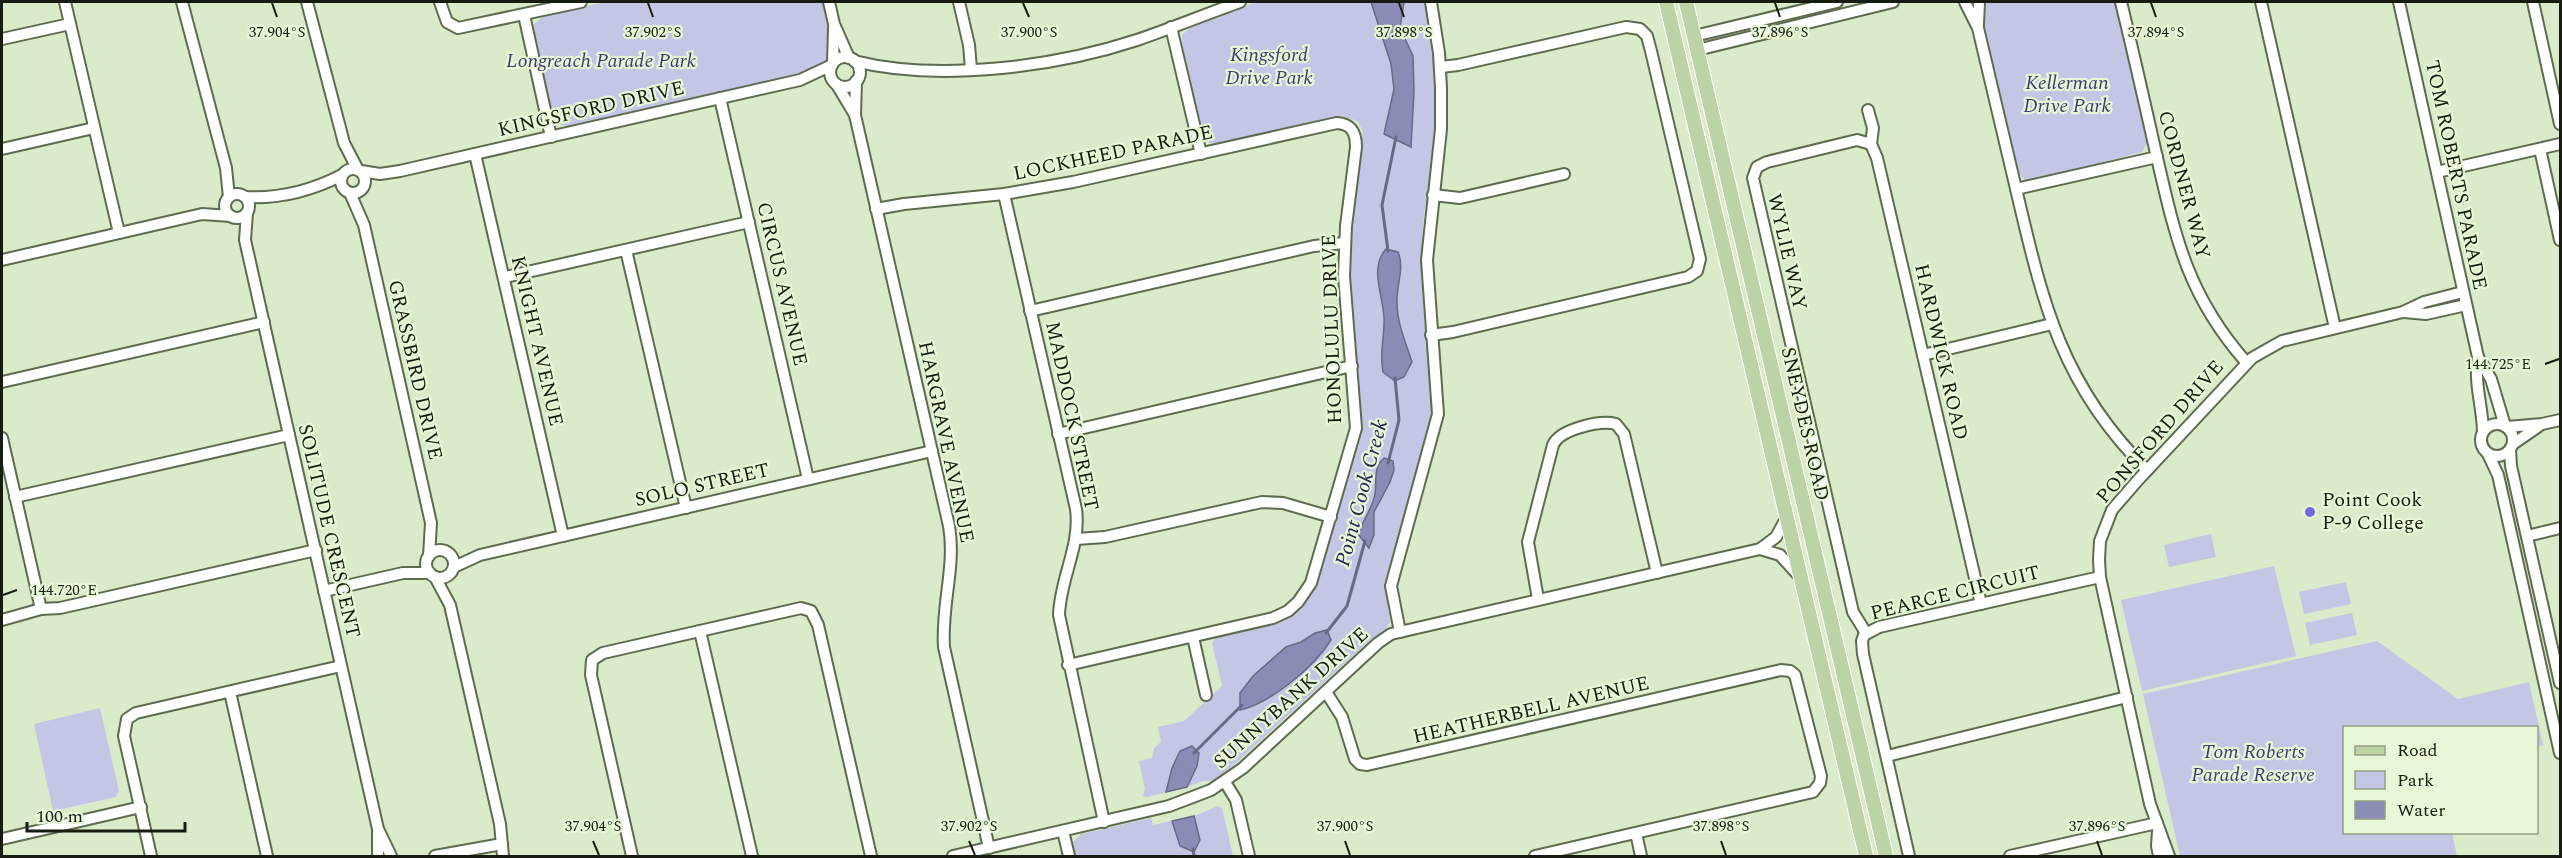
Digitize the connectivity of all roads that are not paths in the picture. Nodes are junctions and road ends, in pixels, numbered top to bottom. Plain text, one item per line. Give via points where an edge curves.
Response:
1 (65, 2) edge
2 (182, 2) edge
3 (307, 2) edge
4 (440, 2) edge
5 (574, 2) edge
6 (829, 2) edge
7 (959, 2) edge
8 (1240, 2) edge
9 (1431, 2) edge
10 (1666, 2) edge
11 (1686, 2) edge
12 (1839, 2) edge
13 (1893, 2) edge
14 (1965, 2) edge
15 (1979, 2) edge
16 (2121, 2) edge
17 (2260, 2) edge
18 (2399, 2) edge
19 (2533, 2) edge
20 (1218, 5) edge
21 (1844, 14) junction
22 (524, 15) junction
23 (70, 24) junction
24 (834, 24) junction
25 (1171, 27) junction
26 (1978, 28) junction
27 (2, 39) edge
28 (1696, 43) junction
29 (1677, 48) junction
30 (851, 59) junction
31 (833, 64) junction
32 (1441, 67) junction
33 (886, 69) junction
34 (971, 69) junction
35 (800, 80) junction
36 (857, 81) junction
37 (836, 84) junction
38 (720, 98) junction
39 (1868, 110) dead end
40 (855, 115) junction
41 (2560, 124) edge
42 (94, 128) junction
43 (1353, 130) joint
44 (551, 136) junction
45 (344, 143) junction
46 (1870, 144) junction
47 (2560, 144) edge
48 (2, 149) edge
49 (2540, 149) junction
50 (475, 154) junction
51 (1202, 154) junction
52 (2157, 157) junction
53 (226, 168) junction
54 (360, 170) junction
55 (2437, 172) junction
56 (389, 173) junction
57 (344, 174) junction
58 (1564, 174) dead end
59 (364, 186) junction
60 (315, 188) junction
61 (2016, 189) junction
62 (349, 192) junction
63 (1004, 194) junction
64 (1433, 195) junction
65 (243, 196) junction
66 (272, 198) junction
67 (227, 199) junction
68 (876, 209) junction
69 (248, 212) junction
70 (202, 214) junction
71 (232, 217) junction
72 (749, 222) junction
73 (364, 225) junction
74 (119, 233) junction
75 (245, 240) junction
76 (2560, 240) edge
77 (1344, 243) junction
78 (627, 250) junction
79 (2, 260) edge
80 (504, 277) junction
81 (2463, 292) junction
82 (2466, 305) junction
83 (1030, 311) junction
84 (2403, 312) junction
85 (264, 322) junction
86 (2052, 324) junction
87 (2335, 328) junction
88 (1431, 335) junction
89 (1923, 355) junction
90 (2478, 357) junction
91 (2246, 362) junction
92 (1352, 366) junction
93 (2, 382) edge
94 (2560, 420) edge
95 (2542, 424) junction
96 (2506, 426) junction
97 (2483, 431) junction
98 (1058, 434) junction
99 (289, 435) junction
100 (2, 438) edge
101 (2512, 447) junction
102 (932, 451) junction
103 (2488, 454) junction
104 (2147, 470) junction
105 (808, 479) junction
106 (15, 497) junction
107 (686, 508) junction
108 (1331, 517) junction
109 (1787, 517) junction
110 (431, 522) junction
111 (2560, 528) edge
112 (563, 536) junction
113 (2527, 536) junction
114 (1076, 539) junction
115 (1760, 549) junction
116 (316, 550) junction
117 (447, 552) junction
118 (480, 555) junction
119 (428, 557) junction
120 (452, 570) junction
121 (403, 573) junction
122 (1657, 573) junction
123 (432, 575) junction
124 (2100, 577) junction
125 (1802, 580) junction
126 (324, 591) junction
127 (1538, 599) junction
128 (1981, 604) junction
129 (450, 605) junction
130 (40, 609) junction
131 (2, 620) edge
132 (700, 631) junction
133 (1400, 632) junction
134 (1866, 633) junction
135 (1192, 637) junction
136 (1068, 665) junction
137 (341, 666) junction
138 (2560, 683) edge
139 (230, 692) junction
140 (1326, 692) junction
141 (1206, 695) dead end
142 (2127, 697) junction
143 (2560, 752) edge
144 (1887, 756) junction
145 (1225, 782) junction
146 (1873, 803) junction
147 (141, 807) junction
148 (1104, 822) junction
149 (2158, 827) junction
150 (378, 829) junction
151 (1063, 831) junction
152 (1636, 833) junction
153 (2, 839) edge
154 (502, 844) junction
155 (989, 848) junction
156 (2033, 854) edge
157 (151, 856) edge
158 (267, 856) edge
159 (378, 856) edge
160 (383, 856) edge
161 (390, 856) edge
162 (435, 856) edge
163 (503, 856) edge
164 (632, 856) edge
165 (752, 856) edge
166 (871, 856) edge
167 (953, 856) edge
168 (1069, 856) edge
169 (1249, 856) edge
170 (1535, 856) edge
171 (1641, 856) edge
172 (1866, 856) edge
173 (1872, 856) edge
174 (1886, 856) edge
175 (1910, 856) edge
176 (2010, 856) edge
177 (2159, 856) edge
178 (2169, 856) edge

1 - 23 street
2 - 53 street
3 - 45 street
4 - 22 street via 453,27
5 - 22 street
6 - 24 street
7 - 34 street
8 - 20 street
9 - 32 street
10 - 29 main road, SNEYDES ROAD
11 - 28 main road, SNEYDES ROAD
12 - 21 street
12 - 28 street
13 - 21 street
14 - 26 street
15 - 26 street
16 - 52 street, CORDNER WAY
17 - 87 street
18 - 55 street, TOM ROBERTS PARADE
19 - 41 street
20 - 25 street
21 - 28 street
22 - 44 street
23 - 27 street
23 - 42 street
24 - 30 street
24 - 31 street
25 - 34 street via 1090,53
25 - 51 street
26 - 61 street
28 - 29 main road
28 - 146 main road, SNEYDES ROAD
29 - 109 main road, SNEYDES ROAD
30 - 31 street via 840,58
30 - 33 street
30 - 36 street via 860,70
31 - 35 street, KINGSFORD DRIVE
31 - 37 street via 830,75
32 - 64 street via 1441,129
32 - 88 street via 1626,27 1640,28 1650,46 1700,259 1696,271 1688,277
33 - 34 street
33 - 36 street
35 - 37 street, KINGSFORD DRIVE
35 - 38 street, KINGSFORD DRIVE
36 - 37 street via 848,87
36 - 40 street, HARGRAVE AVENUE
37 - 40 street, HARGRAVE AVENUE
38 - 44 street, KINGSFORD DRIVE
38 - 72 street, CIRCUS AVENUE
39 - 46 street, HARDWICK ROAD via 1873,128
40 - 68 street, HARGRAVE AVENUE
42 - 48 street
42 - 74 street
43 - 51 street, LOCKHEED PARADE via 1344,123 1333,123
43 - 77 street, HONOLULU DRIVE via 1356,147
44 - 50 street, KINGSFORD DRIVE
45 - 54 street
45 - 57 street
46 - 89 street, HARDWICK ROAD via 1877,158
46 - 134 street, WYLIE WAY via 1857,140 1767,162 1757,167 1753,178 1853,612
47 - 49 street
49 - 55 street
49 - 76 street
50 - 56 street, KINGSFORD DRIVE
50 - 80 street, KNIGHT AVENUE
51 - 63 street, LOCKHEED PARADE
52 - 61 street
52 - 91 street, CORDNER WAY via 2168,212 2191,280 2209,313
53 - 65 street
53 - 67 street
54 - 56 street, KINGSFORD DRIVE
54 - 57 street via 351,169
54 - 59 street
55 - 81 street, TOM ROBERTS PARADE
56 - 59 street, KINGSFORD DRIVE
57 - 60 street
57 - 62 street via 342,186
58 - 64 street via 1460,198
59 - 62 street
59 - 73 street, GRASSBIRD DRIVE
60 - 62 street
60 - 66 street
61 - 86 street
62 - 73 street, GRASSBIRD DRIVE
63 - 68 street, LOCKHEED PARADE
63 - 83 street, MADDOCK STREET
64 - 88 street via 1427,260
65 - 66 street
65 - 67 street via 235,194
65 - 69 street via 249,203
66 - 69 street
67 - 70 street
67 - 71 street via 225,207
68 - 102 street, HARGRAVE AVENUE
69 - 71 street via 240,218
69 - 75 street, SOLITUDE CRESCENT
70 - 71 street
70 - 74 street
71 - 75 street, SOLITUDE CRESCENT
72 - 78 street
72 - 105 street, CIRCUS AVENUE
73 - 110 street, GRASSBIRD DRIVE
74 - 79 street
75 - 85 street, SOLITUDE CRESCENT
77 - 83 street via 1314,246
77 - 92 street, HONOLULU DRIVE
78 - 80 street
78 - 107 street
80 - 112 street, KNIGHT AVENUE
81 - 82 street, TOM ROBERTS PARADE
81 - 84 street, PONSFORD DRIVE
82 - 84 street, PONSFORD DRIVE via 2426,314
82 - 90 street, TOM ROBERTS PARADE
83 - 98 street, MADDOCK STREET
84 - 87 street, PONSFORD DRIVE
85 - 93 street
85 - 99 street, SOLITUDE CRESCENT
86 - 89 street
86 - 104 street via 2088,398
87 - 91 street, PONSFORD DRIVE via 2282,341
88 - 133 street via 1438,414 1391,586
89 - 128 street, HARDWICK ROAD
90 - 96 street, TOM ROBERTS PARADE via 2492,379
90 - 97 street, TOM ROBERTS PARADE via 2475,379
91 - 104 street, PONSFORD DRIVE
92 - 98 street
92 - 108 street, HONOLULU DRIVE via 1356,428
94 - 95 street
95 - 96 street
95 - 101 street
96 - 97 street via 2491,425
96 - 101 street via 2512,434
97 - 103 street via 2482,446
98 - 114 street, MADDOCK STREET via 1076,509
99 - 106 street
99 - 116 street, SOLITUDE CRESCENT
100 - 106 street
101 - 103 street via 2502,456
101 - 113 street via 2511,466
102 - 105 street, SOLO STREET
102 - 155 street, HARGRAVE AVENUE via 952,548 944,647
103 - 143 street via 2498,475
104 - 124 street, PONSFORD DRIVE via 2117,503 2106,524 2099,551
105 - 107 street, SOLO STREET
106 - 130 street
107 - 112 street, SOLO STREET
108 - 114 street via 1282,502 1262,502 1094,539
108 - 135 street, HONOLULU DRIVE via 1311,583 1293,606 1259,622
109 - 115 street via 1776,537
109 - 125 main road, SNEYDES ROAD
110 - 117 street, GRASSBIRD DRIVE
110 - 119 street, GRASSBIRD DRIVE
111 - 113 street
112 - 118 street, SOLO STREET
113 - 138 street
114 - 136 street, MADDOCK STREET via 1059,604
115 - 122 street, SUNNYBANK DRIVE
115 - 125 street via 1782,557
116 - 126 street, SOLITUDE CRESCENT
116 - 130 street via 60,608
117 - 118 street, SOLO STREET
117 - 119 street via 435,551
117 - 120 street via 454,560
118 - 120 street, SOLO STREET
119 - 121 street
119 - 123 street via 426,566
120 - 123 street via 443,578
120 - 129 street
121 - 123 street
121 - 126 street
122 - 127 street, SUNNYBANK DRIVE
122 - 127 street via 1624,434 1616,424 1605,422 1564,432 1553,445 1528,542
123 - 129 street
124 - 128 street, PEARCE CIRCUIT
124 - 142 street, PONSFORD DRIVE
125 - 172 main road, SNEYDES ROAD
126 - 137 street, SOLITUDE CRESCENT
127 - 133 street, SUNNYBANK DRIVE
128 - 134 street, PEARCE CIRCUIT
129 - 154 street
130 - 131 street
132 - 164 street via 603,653 592,660 591,675
132 - 165 street
132 - 166 street via 796,609 814,613
133 - 140 street, SUNNYBANK DRIVE via 1378,643
134 - 144 street, PEARCE CIRCUIT via 1863,654
135 - 136 street, HONOLULU DRIVE
135 - 141 street
136 - 148 street, MADDOCK STREET
137 - 139 street
137 - 150 street, SOLITUDE CRESCENT
139 - 147 street via 136,713 127,719 124,736
139 - 158 street
140 - 145 street, SUNNYBANK DRIVE
140 - 152 street, HEATHERBELL AVENUE via 1342,717 1355,759 1367,765 1790,671 1797,678 1821,776 1817,788 1806,794
142 - 144 street
142 - 149 street, PONSFORD DRIVE
144 - 175 street, PEARCE CIRCUIT
145 - 148 street, SUNNYBANK DRIVE via 1181,803
145 - 169 street via 1236,800
146 - 173 main road via 1877,843
146 - 174 main road, SNEYDES ROAD
147 - 153 street
147 - 157 street
148 - 151 street, SUNNYBANK DRIVE
149 - 156 street
149 - 177 street, PONSFORD DRIVE
149 - 178 street, PONSFORD DRIVE
150 - 159 street, SOLITUDE CRESCENT
150 - 161 street, SOLITUDE CRESCENT
151 - 155 street, SUNNYBANK DRIVE
151 - 168 street
152 - 170 street
152 - 171 street
154 - 162 street
154 - 163 street
155 - 167 street, SUNNYBANK DRIVE
156 - 176 street
160 - 161 street

